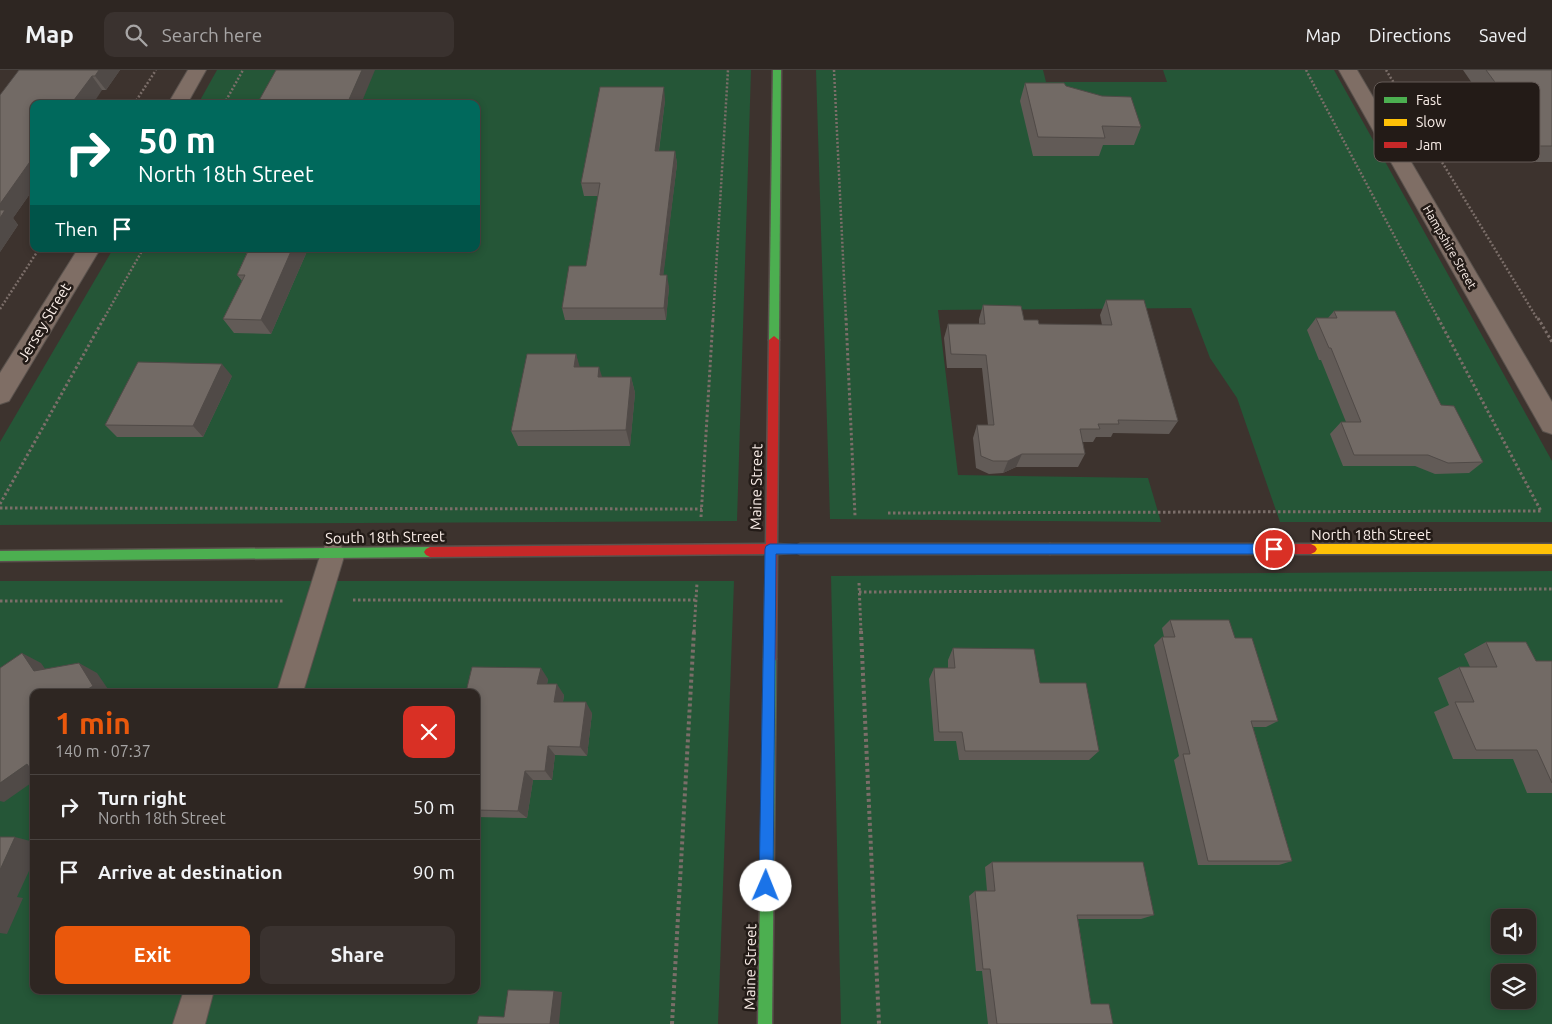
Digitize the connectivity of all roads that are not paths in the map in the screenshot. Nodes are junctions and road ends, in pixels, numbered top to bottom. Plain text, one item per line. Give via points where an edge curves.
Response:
1 (197, 70) edge
2 (777, 70) edge
3 (1348, 70) edge
4 (179, 100) edge
5 (1374, 115) edge
6 (1401, 162) edge
7 (87, 252) edge
8 (0, 394) edge
9 (1552, 424) edge
10 (770, 549) junction
11 (1552, 549) edge
12 (333, 553) junction
13 (0, 556) edge
14 (291, 689) edge
15 (198, 994) edge
16 (189, 1024) edge
17 (765, 1024) edge

1 - 4 street
2 - 10 street, Maine Street
3 - 5 street, Hampshire Street
6 - 9 street, Hampshire Street
7 - 8 street, Jersey Street
10 - 11 street, North 18th Street
10 - 12 street, South 18th Street
10 - 17 street, Maine Street
12 - 13 street, South 18th Street
12 - 14 lane
15 - 16 lane

